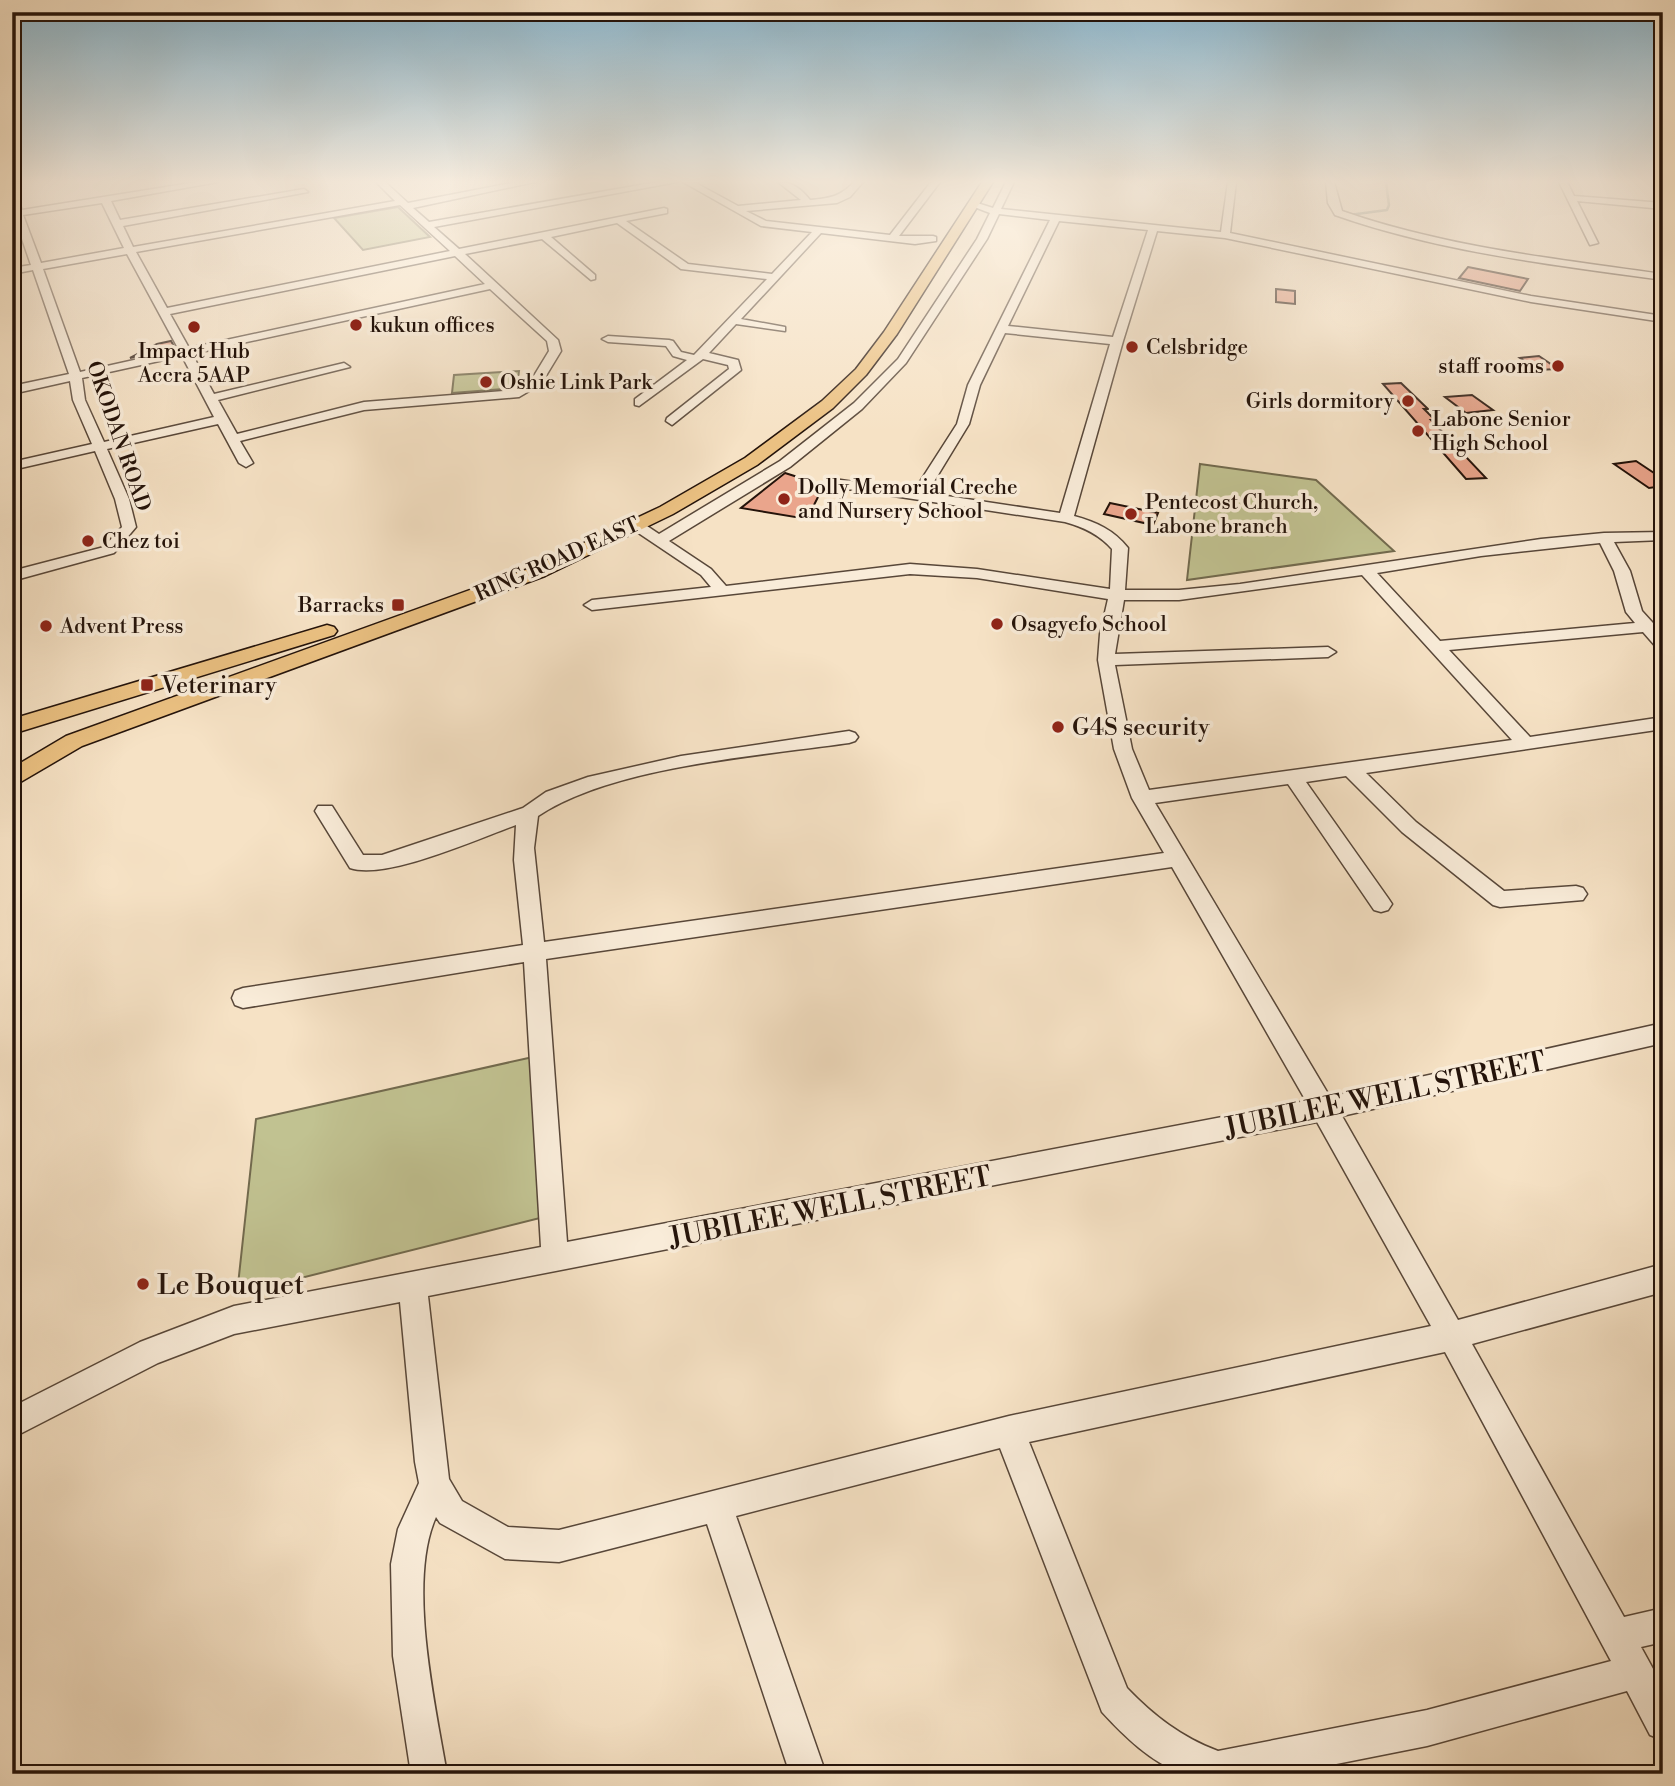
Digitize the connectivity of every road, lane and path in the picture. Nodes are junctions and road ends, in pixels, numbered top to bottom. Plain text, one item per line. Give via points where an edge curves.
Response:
1 (46, 265) edge
2 (139, 265) edge
3 (392, 265) edge
4 (472, 265) edge
5 (578, 265) edge
6 (683, 265) edge
7 (785, 265) edge
8 (934, 265) edge
9 (961, 265) edge
10 (1033, 265) edge
11 (1142, 265) edge
12 (1370, 265) edge
13 (1577, 265) edge
14 (37, 267) junction
15 (12, 271) edge
16 (775, 276) junction
17 (591, 277) dead end
18 (1663, 277) edge
19 (493, 285) junction
20 (165, 312) junction
21 (1663, 318) edge
22 (735, 321) junction
23 (874, 328) dead end
24 (781, 329) dead end
25 (1002, 329) junction
26 (608, 339) dead end
27 (1117, 341) junction
28 (187, 352) junction
29 (699, 357) junction
30 (344, 367) dead end
31 (76, 377) junction
32 (12, 390) edge
33 (211, 398) junction
34 (639, 402) dead end
35 (222, 419) junction
36 (672, 421) dead end
37 (232, 439) junction
38 (760, 445) junction
39 (102, 447) junction
40 (246, 464) dead end
41 (12, 466) edge
42 (834, 484) dead end
43 (917, 497) junction
44 (1066, 518) junction
45 (636, 525) junction
46 (1663, 536) edge
47 (1604, 537) junction
48 (658, 541) junction
49 (1367, 571) junction
50 (12, 576) edge
51 (722, 591) junction
52 (1117, 595) junction
53 (592, 605) dead end
54 (1647, 627) junction
55 (1663, 644) edge
56 (1437, 646) junction
57 (1328, 652) dead end
58 (1106, 660) junction
59 (64, 713) junction
60 (1663, 723) edge
61 (12, 727) edge
62 (849, 737) dead end
63 (74, 741) junction
64 (1526, 744) junction
65 (12, 760) edge
66 (1349, 768) junction
67 (1292, 776) junction
68 (12, 779) edge
69 (1142, 798) junction
70 (325, 811) dead end
71 (530, 813) junction
72 (1178, 859) junction
73 (1576, 894) dead end
74 (1381, 904) dead end
75 (534, 952) junction
76 (243, 998) dead end
77 (1663, 1033) edge
78 (1325, 1109) junction
79 (555, 1259) junction
80 (1663, 1278) edge
81 (413, 1286) junction
82 (1451, 1336) junction
83 (12, 1423) edge
84 (1009, 1431) junction
85 (435, 1484) junction
86 (717, 1506) junction
87 (1663, 1625) edge
88 (1614, 1636) junction
89 (1634, 1672) junction
90 (1663, 1722) edge
91 (429, 1774) edge
92 (808, 1774) edge

1 - 14 street
2 - 20 street
3 - 20 street
4 - 19 street
5 - 17 street
6 - 16 street
7 - 16 street
8 - 38 main road, RING ROAD EAST via 861,371 823,408
9 - 48 street via 902,361 858,406 786,464
10 - 25 street
11 - 27 street
12 - 21 street via 1531,299
13 - 18 street
14 - 15 street
14 - 31 street, OKODAN ROAD
16 - 22 street
19 - 28 street
19 - 37 street via 552,340 555,351 537,381 519,393 364,406
20 - 28 street
22 - 24 street
22 - 29 street
23 - 38 main road, RING ROAD EAST via 840,371
25 - 27 street
25 - 43 street via 974,385 963,424
26 - 29 street via 669,343 677,354
27 - 44 street
28 - 31 street
28 - 33 street
29 - 34 street
29 - 36 street via 729,361 735,370
30 - 33 street
31 - 32 street
31 - 39 street, OKODAN ROAD via 79,400
33 - 35 street
35 - 37 street
35 - 39 street
37 - 40 street
38 - 45 main road, RING ROAD EAST via 700,491
38 - 59 main road, RING ROAD EAST via 652,501 466,584
39 - 41 street
39 - 50 street, OKODAN ROAD via 128,527 121,539 93,556
42 - 43 street
43 - 44 street
44 - 52 street via 1099,529 1120,548
45 - 48 street
45 - 63 main road, RING ROAD EAST via 520,579
46 - 47 street
47 - 49 street
47 - 54 street via 1622,572 1634,612
48 - 51 street via 706,572
49 - 52 street via 1178,595
49 - 56 street
51 - 52 street via 911,569
51 - 53 street
52 - 58 street
54 - 55 street
54 - 56 street
56 - 64 street
57 - 58 street
58 - 69 street via 1123,749
59 - 61 main road, RING ROAD EAST
59 - 63 main road via 57,731
60 - 64 street
62 - 71 street via 578,785
63 - 65 main road
63 - 68 main road, RING ROAD EAST
64 - 66 street
66 - 67 street
66 - 73 street via 1409,827 1500,899
67 - 69 street
67 - 74 street
69 - 72 street
70 - 71 street via 357,863 383,863
71 - 75 street via 525,827 526,868
72 - 75 street
72 - 78 street
75 - 76 street
75 - 79 street
77 - 78 street, JUBILEE WELL STREET
78 - 79 street, JUBILEE WELL STREET
78 - 82 street
79 - 81 street, JUBILEE WELL STREET
80 - 82 street
81 - 83 street, JUBILEE WELL STREET via 234,1320 150,1352
81 - 85 street
82 - 84 street
82 - 88 street
84 - 86 street
84 - 89 street via 1114,1700 1141,1728 1180,1755 1205,1765 1218,1769 1427,1728
85 - 86 street via 451,1512 505,1543 559,1546
85 - 91 street via 414,1529 407,1578 410,1656
86 - 92 street
87 - 88 street
88 - 89 street
89 - 90 street

